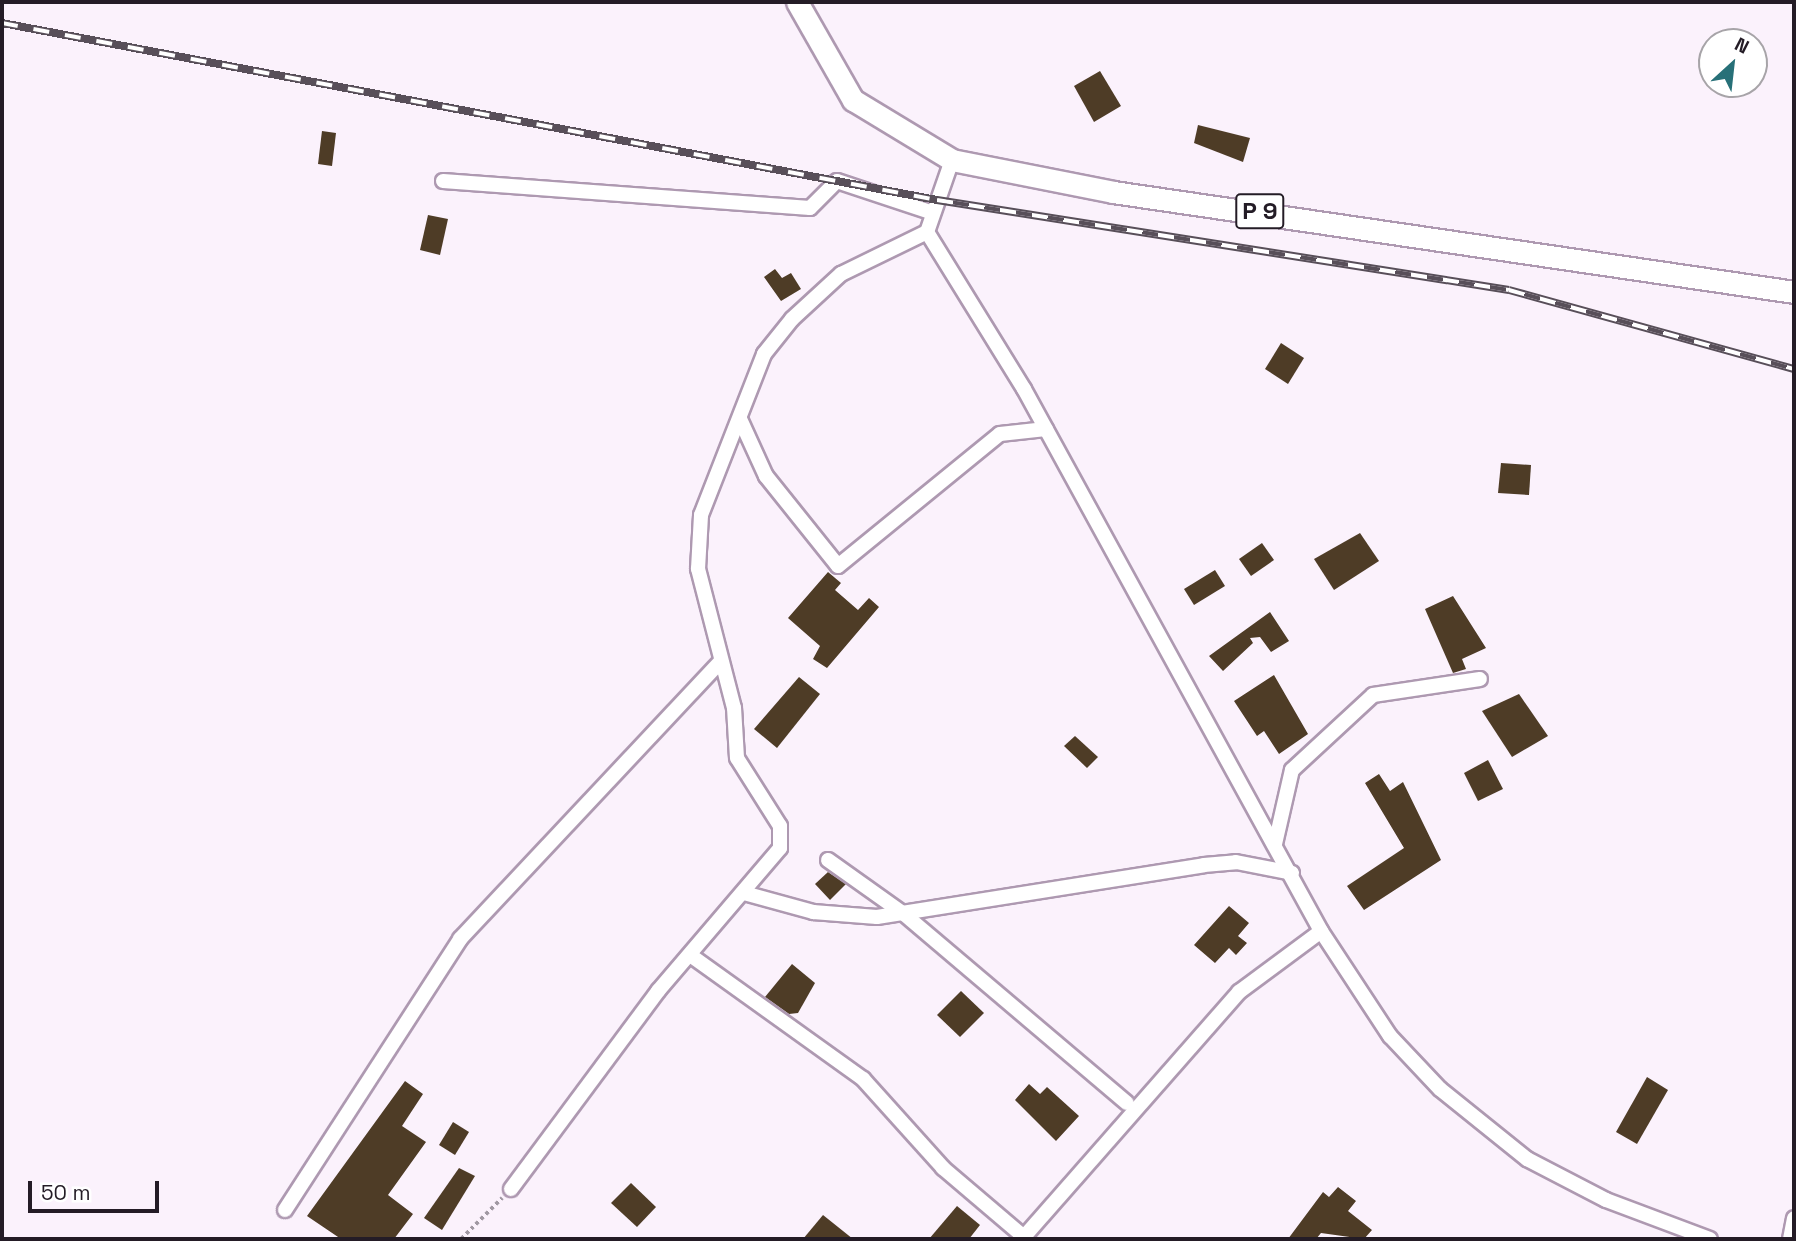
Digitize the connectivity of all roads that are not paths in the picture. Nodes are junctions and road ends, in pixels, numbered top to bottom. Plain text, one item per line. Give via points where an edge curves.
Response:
1 (797, 2) edge
2 (952, 160) junction
3 (443, 181) dead end
4 (933, 213) junction
5 (928, 232) junction
6 (1794, 292) edge
7 (740, 419) junction
8 (1046, 429) junction
9 (721, 661) junction
10 (1480, 679) dead end
11 (1275, 844) junction
12 (828, 860) dead end
13 (1292, 873) junction
14 (744, 893) junction
15 (904, 914) junction
16 (1321, 931) junction
17 (690, 955) junction
18 (1127, 1103) dead end
19 (511, 1189) road end
20 (285, 1210) dead end
21 (1794, 1218) edge
22 (1023, 1238) edge
23 (1710, 1239) edge
24 (1790, 1239) edge

1 - 2 main road, P 9 via 853,100
2 - 4 street
2 - 6 main road, P 9 via 1114,192
3 - 4 street via 810,208 837,181
4 - 5 street
5 - 7 street via 841,274 792,319 764,354
5 - 8 street
7 - 8 street via 766,476 838,566 1000,435
7 - 9 street via 715,472 695,545
8 - 11 street
9 - 14 street via 743,776 783,835 774,859
9 - 20 street via 460,939
10 - 11 street via 1373,695 1292,769
11 - 13 street
12 - 15 street
13 - 15 street via 1236,862 1204,865
13 - 16 street
14 - 15 street via 813,912
14 - 17 street
15 - 18 street
16 - 22 street via 1239,992
16 - 23 street via 1390,1037 1495,1135 1606,1200
17 - 19 street
17 - 22 street via 863,1079 943,1168
21 - 24 street

